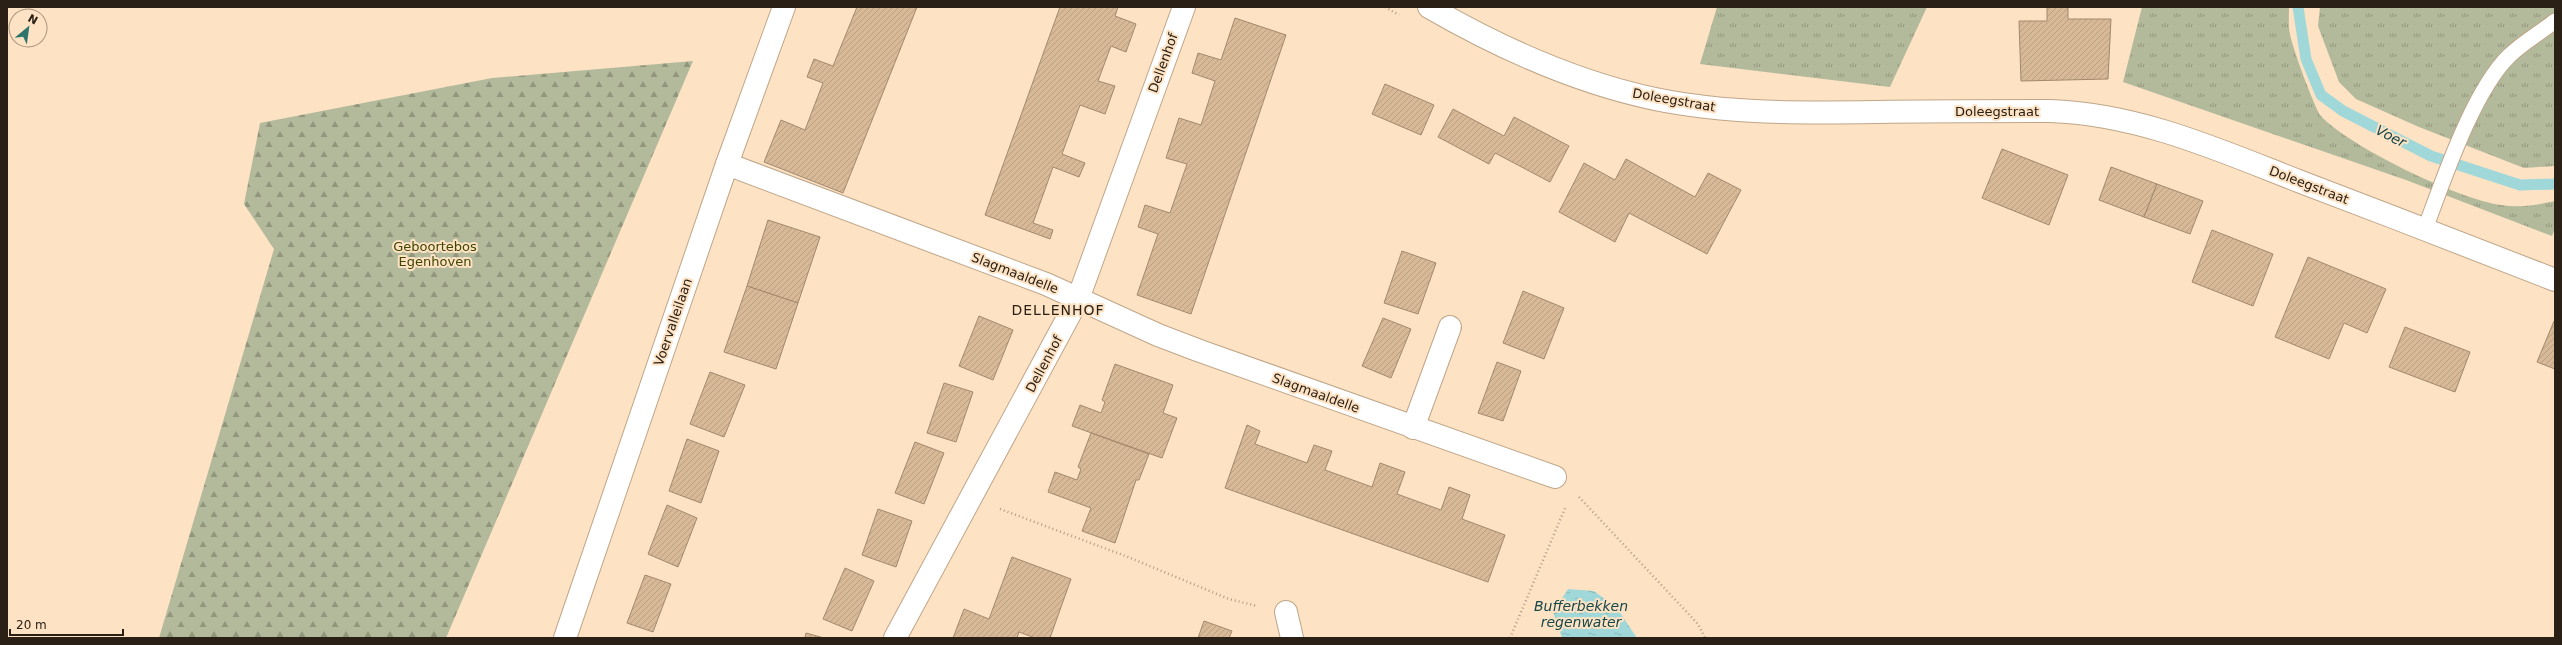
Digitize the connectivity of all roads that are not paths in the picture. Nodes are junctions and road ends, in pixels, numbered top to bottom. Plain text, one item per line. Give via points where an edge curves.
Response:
1 (784, 7) edge
2 (1184, 7) edge
3 (1429, 7) edge
4 (2555, 21) edge
5 (727, 164) junction
6 (2425, 229) junction
7 (2555, 280) edge
8 (1078, 300) junction
9 (1450, 327) dead end
10 (1413, 428) junction
11 (1564, 484) road end
12 (1286, 612) road end
13 (565, 638) edge
14 (895, 638) edge
15 (1292, 638) edge

1 - 5 street, Voervalleilaan
2 - 8 street, Dellenhof
3 - 6 street, Doleegstraat via 1475,34 1530,59 1603,86 1655,99 1756,112 2042,111 2111,116 2208,146
4 - 6 lane via 2509,56 2496,71 2467,125
5 - 8 street, Slagmaaldelle via 1046,284
5 - 13 street, Voervalleilaan
6 - 7 street, Doleegstraat
8 - 10 street, Slagmaaldelle via 1158,335
8 - 14 street, Dellenhof
9 - 10 street
10 - 11 street, Slagmaaldelle
12 - 15 street

